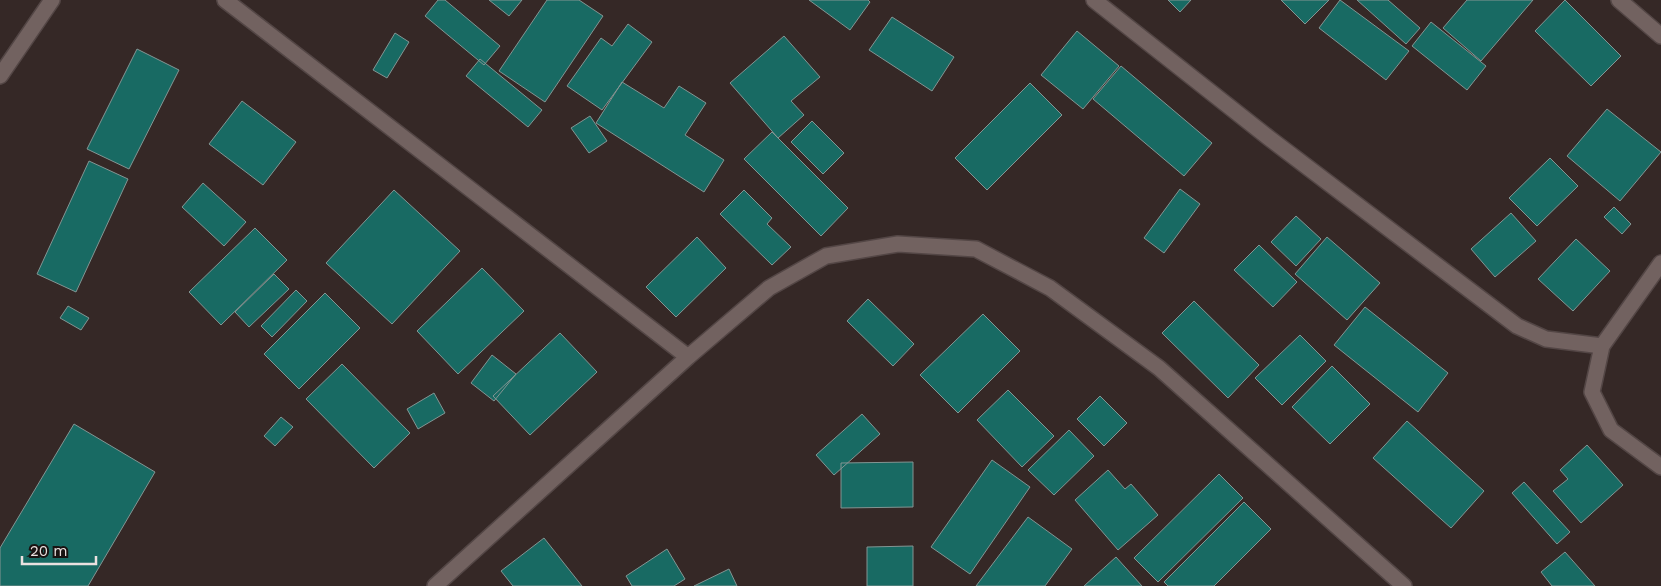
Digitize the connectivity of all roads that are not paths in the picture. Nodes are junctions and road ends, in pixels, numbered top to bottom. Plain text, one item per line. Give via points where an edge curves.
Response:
1 (52, 0) edge
2 (225, 0) edge
3 (1094, 0) edge
4 (1619, 0) edge
5 (1661, 36) edge
6 (0, 76) edge
7 (1661, 263) edge
8 (1602, 346) junction
9 (688, 357) junction
10 (1661, 467) edge
11 (435, 586) edge
12 (1404, 586) edge

1 - 6 street
2 - 9 street
3 - 8 street via 1517,326 1546,339
4 - 5 street
7 - 8 street
8 - 10 street via 1592,392 1611,430
9 - 11 street
9 - 12 street via 769,288 826,256 898,244 976,249 1050,288 1159,368

